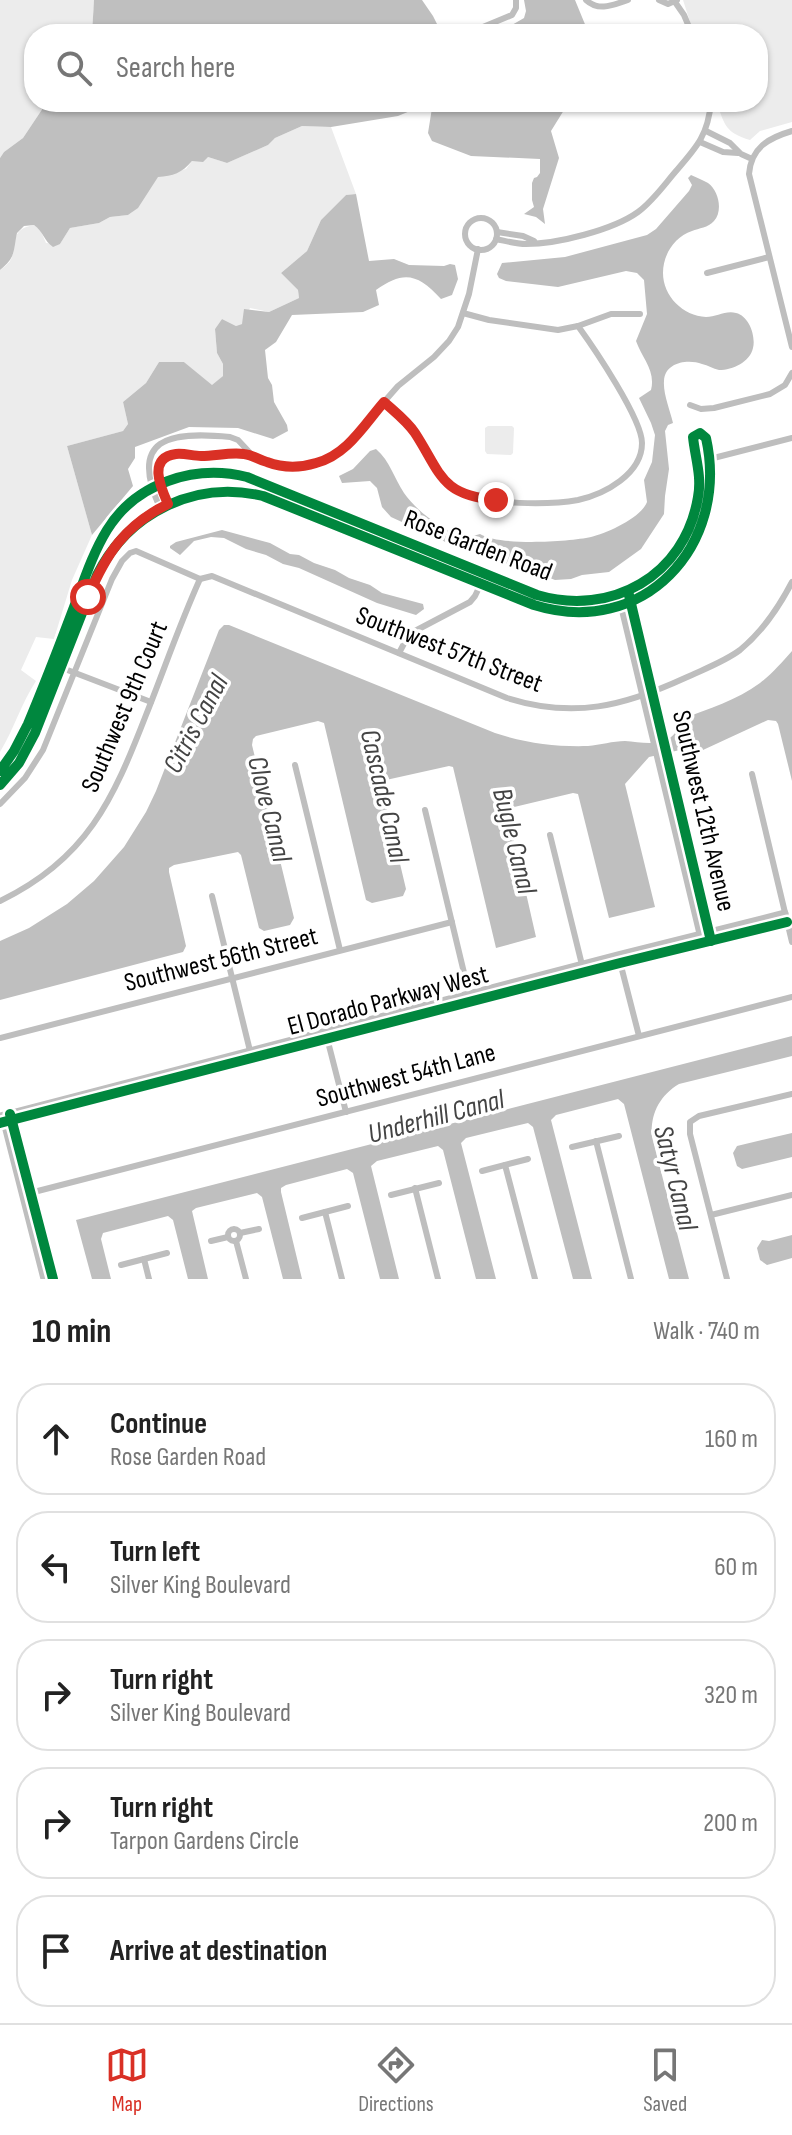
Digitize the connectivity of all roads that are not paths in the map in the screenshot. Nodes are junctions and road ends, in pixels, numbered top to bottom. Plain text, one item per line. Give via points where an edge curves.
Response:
1 (516, 0) edge
2 (586, 0) edge
3 (628, 0) edge
4 (659, 0) edge
5 (676, 1) edge
6 (490, 24) edge
7 (688, 24) edge
8 (710, 112) edge
9 (706, 131) junction
10 (792, 131) edge
11 (700, 142) junction
12 (741, 154) junction
13 (752, 159) junction
14 (496, 236) junction
15 (478, 249) junction
16 (769, 257) junction
17 (707, 273) dead end
18 (463, 313) junction
19 (640, 314) dead end
20 (578, 326) junction
21 (792, 347) edge
22 (792, 373) edge
23 (384, 402) junction
24 (690, 405) dead end
25 (188, 436) junction
26 (223, 436) junction
27 (792, 438) edge
28 (154, 450) junction
29 (224, 454) junction
30 (188, 455) junction
31 (252, 455) junction
32 (164, 459) junction
33 (710, 459) junction
34 (698, 462) junction
35 (159, 484) junction
36 (151, 488) junction
37 (168, 504) junction
38 (160, 508) junction
39 (485, 575) junction
40 (200, 579) junction
41 (792, 582) edge
42 (482, 583) junction
43 (628, 591) junction
44 (619, 594) junction
45 (630, 600) junction
46 (621, 604) junction
47 (399, 653) junction
48 (52, 663) junction
49 (61, 667) junction
50 (75, 672) junction
51 (652, 692) junction
52 (644, 695) junction
53 (151, 702) junction
54 (295, 765) dead end
55 (0, 771) edge
56 (752, 774) dead end
57 (0, 785) edge
58 (0, 804) edge
59 (425, 810) dead end
60 (550, 835) dead end
61 (212, 896) dead end
62 (0, 901) edge
63 (786, 918) junction
64 (452, 922) junction
65 (706, 938) junction
66 (792, 942) edge
67 (340, 950) junction
68 (619, 959) junction
69 (583, 969) junction
70 (232, 978) junction
71 (792, 997) edge
72 (470, 998) junction
73 (326, 1035) junction
74 (639, 1036) junction
75 (0, 1038) edge
76 (251, 1055) junction
77 (792, 1094) edge
78 (346, 1112) junction
79 (5, 1118) edge
80 (619, 1136) dead end
81 (596, 1141) junction
82 (572, 1147) dead end
83 (528, 1159) dead end
84 (505, 1165) junction
85 (482, 1171) dead end
86 (439, 1183) dead end
87 (415, 1188) junction
88 (26, 1194) junction
89 (391, 1195) dead end
90 (792, 1195) edge
91 (348, 1206) dead end
92 (325, 1212) junction
93 (711, 1215) junction
94 (302, 1218) dead end
95 (259, 1229) dead end
96 (240, 1233) junction
97 (228, 1237) junction
98 (211, 1241) dead end
99 (236, 1241) junction
100 (167, 1253) dead end
101 (144, 1259) junction
102 (121, 1265) dead end
103 (44, 1279) edge
104 (53, 1279) edge
105 (149, 1279) edge
106 (246, 1279) edge
107 (342, 1279) edge
108 (438, 1279) edge
109 (535, 1279) edge
110 (631, 1279) edge
111 (727, 1279) edge

1 - 6 street via 512,15
2 - 3 street via 602,7
4 - 5 street
5 - 7 street
8 - 9 street
9 - 11 street
9 - 12 street
10 - 13 street via 768,140
11 - 12 street
11 - 14 street via 629,218 552,242 524,244
12 - 13 street
13 - 16 street via 750,180
14 - 15 street via 489,247
14 - 15 street via 493,223 485,218 471,221 465,238
15 - 18 street
16 - 17 street
16 - 21 street
18 - 20 street via 558,330
18 - 23 street via 449,341
19 - 20 street via 602,316
20 - 23 street via 637,421 642,443 629,475 599,492 529,503 464,493 436,471 415,433
22 - 24 street via 770,394 714,408
23 - 31 street via 345,448 322,461 285,466
25 - 26 street
25 - 28 street via 166,440
25 - 30 street
26 - 29 street
26 - 31 street via 238,440
27 - 33 street
28 - 32 street
28 - 36 street via 148,466
29 - 30 street
29 - 31 street
30 - 32 street
32 - 35 street
33 - 34 street
33 - 34 street, Rose Garden Road via 706,438 698,433 693,437
33 - 45 street, Rose Garden Road via 708,506 692,547 665,578
34 - 43 street, Rose Garden Road via 698,496 685,538 660,569
35 - 36 street, Rose Garden Road
35 - 37 street
35 - 39 street, Rose Garden Road via 204,472 247,477
36 - 38 street
36 - 48 street, Rose Garden Road via 123,509 105,532
37 - 38 street, Rose Garden Road
37 - 42 street, Rose Garden Road via 211,492 263,496
38 - 49 street, Rose Garden Road via 135,525 108,556
39 - 42 street
39 - 44 street, Rose Garden Road via 559,601
40 - 47 street, Southwest 57th Street via 212,576
40 - 50 street, Southwest 57th Street via 145,554 130,553 108,588
40 - 53 street, Southwest 9th Court
41 - 51 street, Southwest 57th Street via 740,650
42 - 46 street, Rose Garden Road via 557,610
42 - 47 street via 470,602 413,632
43 - 44 street, Rose Garden Road
43 - 45 street, Southwest 12th Avenue
44 - 46 street, Southwest 12th Avenue
45 - 46 street, Rose Garden Road
45 - 51 street, Southwest 12th Avenue
46 - 52 street, Southwest 12th Avenue
47 - 52 street, Southwest 57th Street via 536,706 596,708
48 - 49 street
48 - 55 street, Rose Garden Road via 24,734
49 - 50 street
49 - 57 street, Rose Garden Road via 27,749
50 - 53 street
50 - 58 street via 43,750
51 - 52 street, Southwest 57th Street
51 - 65 street, Southwest 12th Avenue
52 - 65 street, Southwest 12th Avenue
53 - 62 street, Southwest 9th Court via 118,786 94,824 49,871
54 - 67 street
56 - 63 street
59 - 64 street
60 - 69 street
61 - 70 street
63 - 65 street, El Dorado Parkway West
63 - 66 street
64 - 67 street, Southwest 56th Street
64 - 72 street
65 - 68 street, El Dorado Parkway West
67 - 70 street, Southwest 56th Street
68 - 69 street, El Dorado Parkway West
68 - 74 street
69 - 72 street, El Dorado Parkway West
70 - 75 street, Southwest 56th Street
70 - 76 street
71 - 74 street, Southwest 54th Lane
72 - 73 street, El Dorado Parkway West
73 - 76 street, El Dorado Parkway West
73 - 78 street
74 - 78 street, Southwest 54th Lane
76 - 79 street, El Dorado Parkway West
77 - 93 street via 690,1122
78 - 88 street, Southwest 54th Lane
79 - 88 street
80 - 81 street
81 - 82 street
81 - 110 street
83 - 84 street
84 - 85 street
84 - 109 street
86 - 87 street
87 - 89 street
87 - 108 street
88 - 103 street
88 - 104 street
90 - 93 street
91 - 92 street
92 - 94 street
92 - 107 street
93 - 111 street
95 - 96 street
96 - 97 street via 232,1230
96 - 99 street
97 - 98 street
97 - 99 street
99 - 106 street
100 - 101 street
101 - 102 street
101 - 105 street

